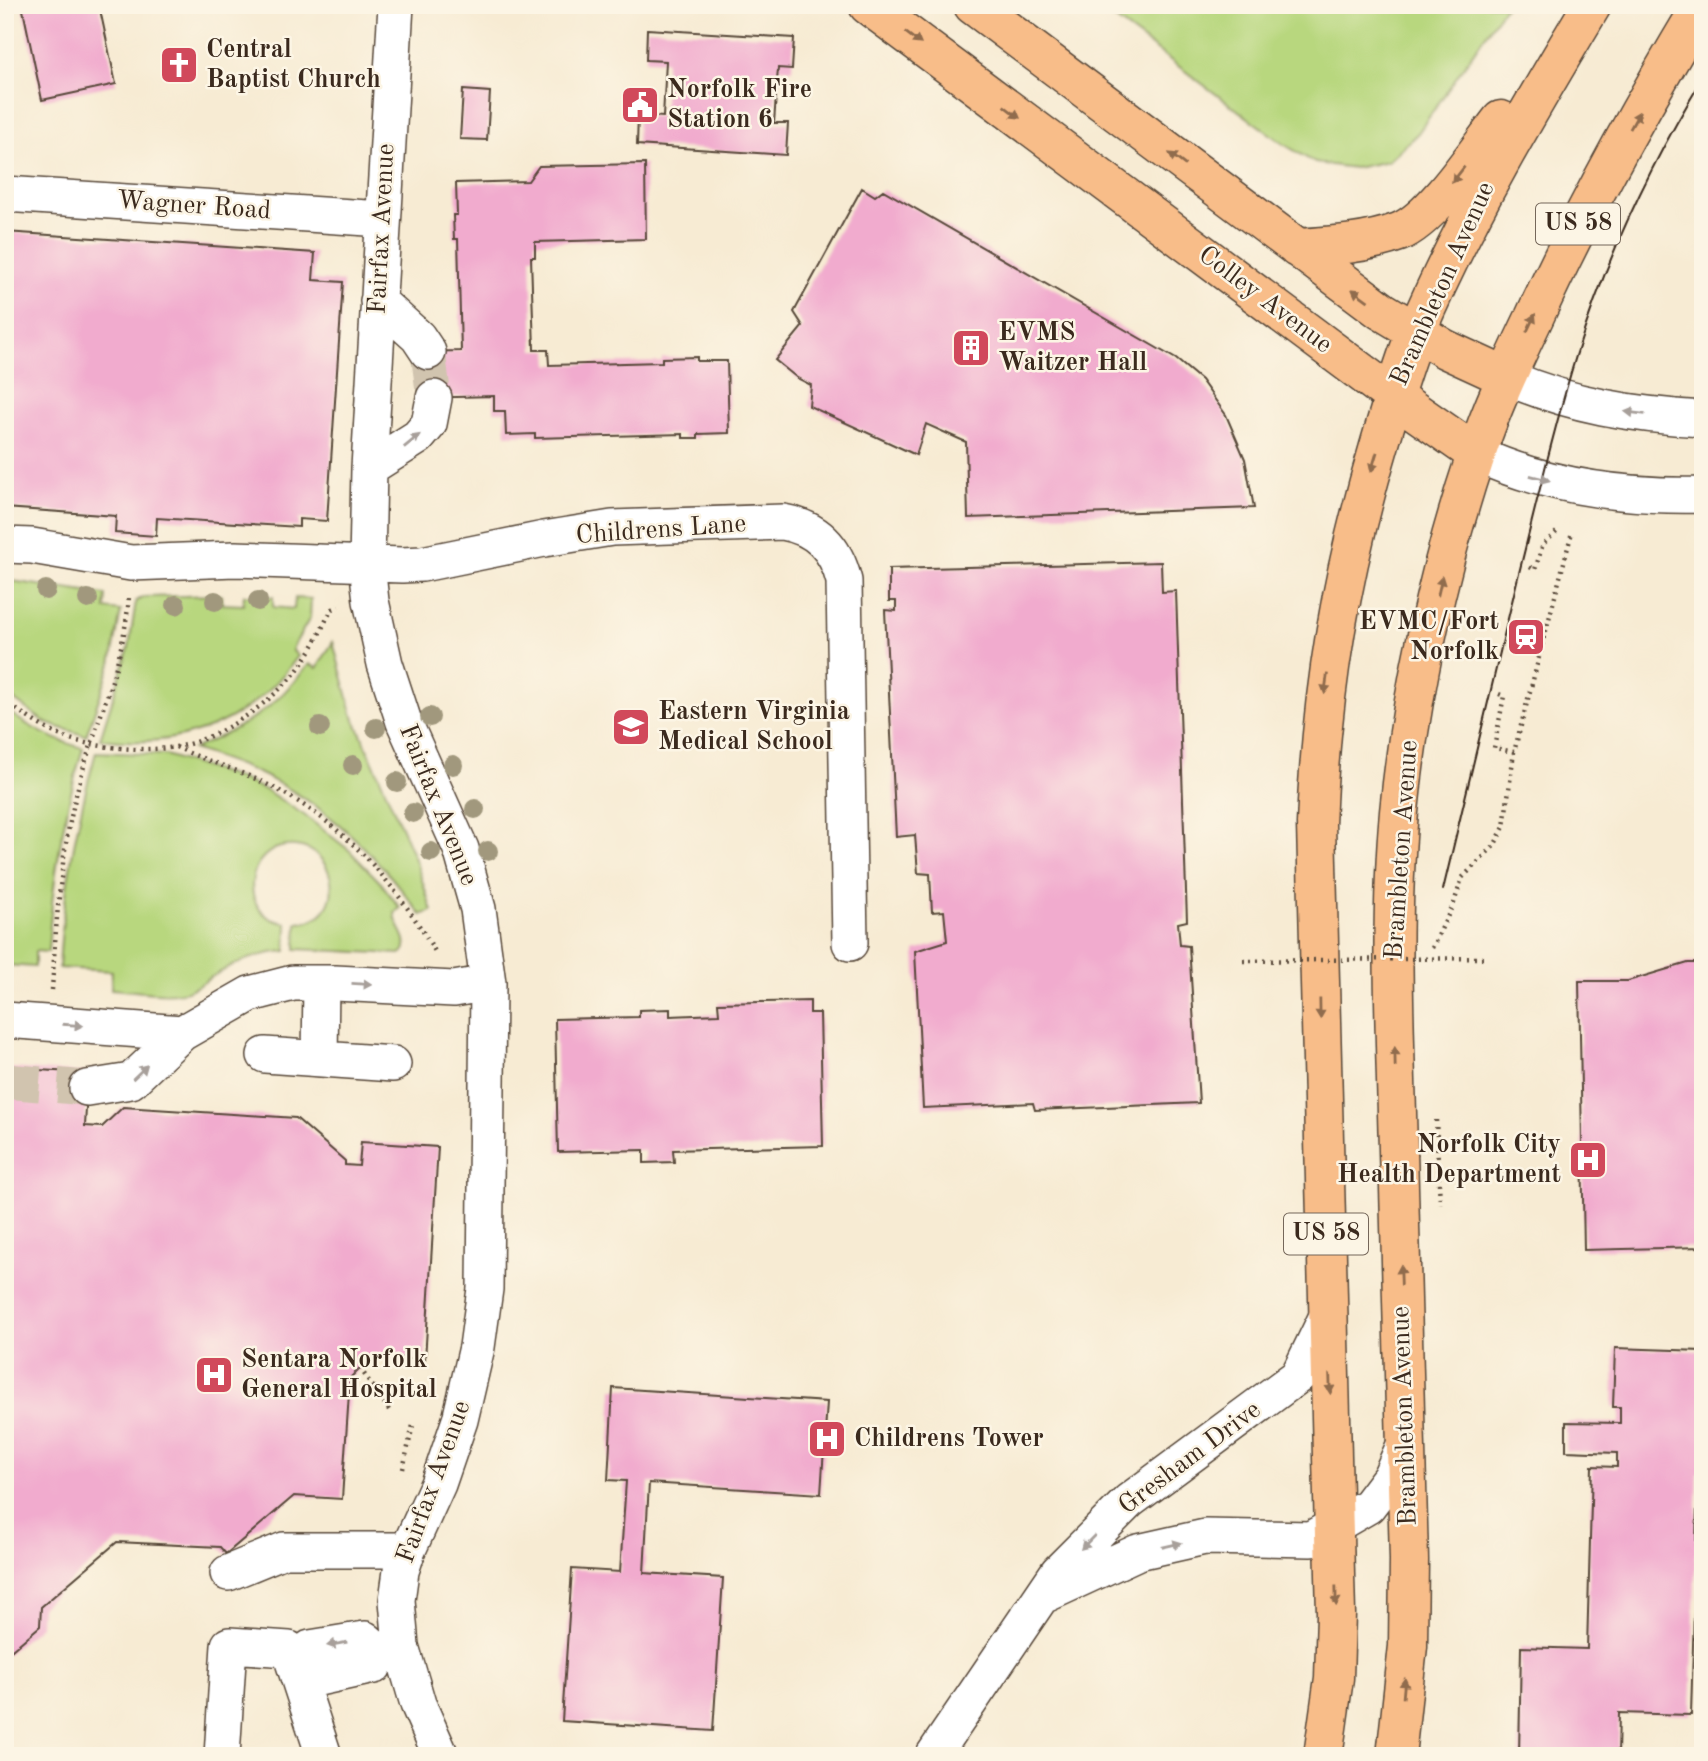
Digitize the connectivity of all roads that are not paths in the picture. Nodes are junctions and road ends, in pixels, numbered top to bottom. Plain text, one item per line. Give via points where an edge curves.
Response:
1 (396, 5) edge
2 (868, 5) edge
3 (973, 5) edge
4 (1591, 5) edge
5 (1702, 5) edge
6 (5, 194) edge
7 (383, 219) junction
8 (1297, 248) junction
9 (378, 301) junction
10 (1416, 333) junction
11 (428, 352) tunnel mouth
12 (1506, 377) junction
13 (1393, 396) junction
14 (434, 398) tunnel mouth
15 (1703, 419) edge
16 (1476, 453) junction
17 (369, 468) junction
18 (1703, 495) edge
19 (5, 545) edge
20 (366, 565) junction
21 (850, 943) dead end
22 (321, 983) junction
23 (488, 984) junction
24 (5, 1020) edge
25 (182, 1033) junction
26 (265, 1055) dead end
27 (320, 1059) junction
28 (393, 1064) dead end
29 (87, 1088) tunnel mouth
30 (1328, 1314) junction
31 (1406, 1441) junction
32 (1334, 1528) junction
33 (408, 1550) junction
34 (228, 1573) dead end
35 (1040, 1597) junction
36 (390, 1648) junction
37 (301, 1667) junction
38 (222, 1756) edge
39 (324, 1756) edge
40 (441, 1756) edge
41 (933, 1756) edge
42 (1323, 1756) edge
43 (1396, 1756) edge

1 - 7 street, Fairfax Avenue
2 -> 13 main road, Colley Avenue
8 -> 3 main road
4 -> 8 main road via 1438,200 1413,225 1357,243
4 - 10 main road, Brambleton Avenue / US 58 via 1492,174
12 -> 5 main road, Brambleton Avenue / US 58 via 1569,241
6 - 7 street, Wagner Road
7 - 9 street, Fairfax Avenue
10 -> 8 main road
9 - 11 street
9 - 17 street, Fairfax Avenue
10 - 12 main road
10 - 13 main road, Brambleton Avenue / US 58
15 -> 12 street via 1588,405
12 - 16 main road, Brambleton Avenue / US 58
13 - 16 main road, Colley Avenue
13 -> 30 main road, Brambleton Avenue / US 58 via 1346,572 1325,689 1319,755 1316,824
17 -> 14 street via 418,437 429,424
16 -> 18 street, Colley Avenue via 1519,472 1569,485 1625,493
31 -> 16 main road, Brambleton Avenue / US 58 via 1395,1024 1399,815 1427,641
17 - 20 street, Fairfax Avenue
19 - 20 street, Childrens Lane via 131,564 235,559
20 - 21 street, Childrens Lane via 422,564 612,528 783,522 805,528 825,541 844,581
20 - 23 street, Fairfax Avenue via 385,664 404,722 461,849 478,909
22 -> 23 street via 454,989
22 - 25 street via 293,983 250,994
22 - 27 street
23 - 33 street, Fairfax Avenue via 482,1312 460,1420
24 -> 25 street
29 -> 25 street via 131,1082
26 - 27 street
27 - 28 street
30 -> 32 main road, Brambleton Avenue / US 58
30 -> 35 street, Gresham Drive via 1298,1376 1129,1501 1058,1572
31 - 32 street, Gresham Drive via 1390,1478 1368,1506
43 -> 31 main road, Brambleton Avenue / US 58 via 1408,1646
35 -> 32 street, Gresham Drive via 1138,1552 1205,1537 1311,1539
32 -> 42 main road, Brambleton Avenue / US 58 via 1334,1678
33 - 34 street via 284,1550
33 - 36 street, Fairfax Avenue
35 - 41 street, Gresham Drive
36 - 37 street via 365,1639 310,1648
36 - 40 street, Fairfax Avenue
37 - 38 street via 289,1649 229,1645
37 - 39 street

